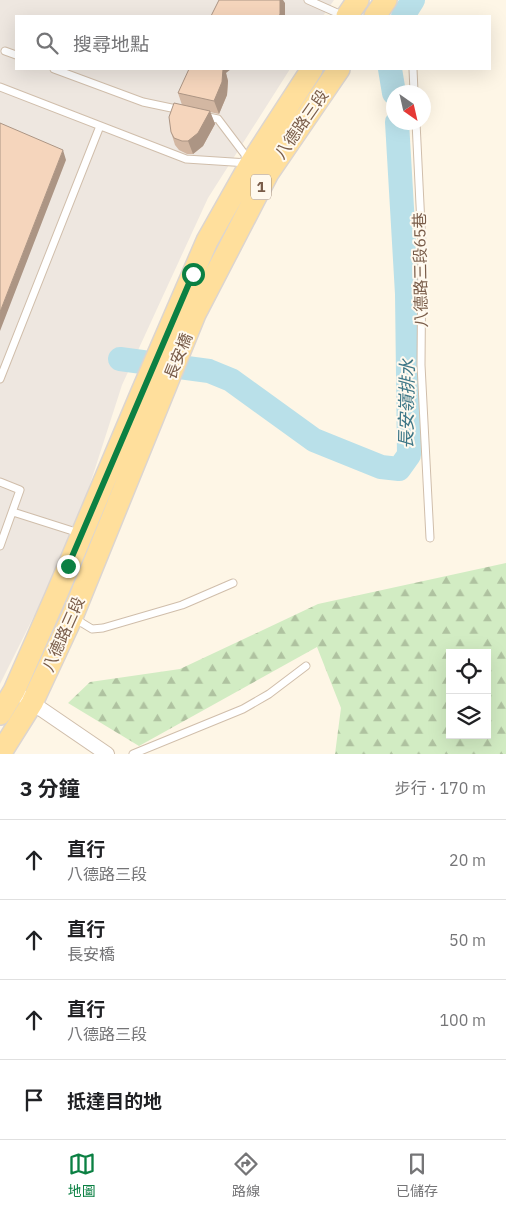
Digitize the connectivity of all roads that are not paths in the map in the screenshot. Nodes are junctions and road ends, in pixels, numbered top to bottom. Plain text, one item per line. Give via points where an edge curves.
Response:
1 (308, 0) edge
2 (358, 0) edge
3 (386, 0) edge
4 (344, 15) edge
5 (347, 15) edge
6 (376, 15) edge
7 (5, 51) dead end
8 (15, 55) edge
9 (57, 70) edge
10 (311, 70) edge
11 (338, 70) edge
12 (413, 70) edge
13 (414, 85) edge
14 (0, 88) edge
15 (190, 112) edge
16 (199, 115) edge
17 (100, 126) junction
18 (416, 130) edge
19 (259, 168) junction
20 (187, 310) junction
21 (0, 379) edge
22 (141, 394) joint
23 (162, 399) joint
24 (0, 482) edge
25 (13, 512) junction
26 (82, 534) junction
27 (430, 538) dead end
28 (0, 546) edge
29 (233, 583) dead end
30 (72, 617) junction
31 (306, 666) dead end
32 (14, 691) junction
33 (32, 703) junction
34 (0, 714) edge
35 (0, 754) edge
36 (107, 754) edge
37 (133, 754) edge

1 - 4 lane
2 - 5 main road
3 - 6 main road
7 - 8 lane
9 - 15 lane via 143,102
10 - 19 main road, 八德路三段 / 1
11 - 19 main road, 八德路三段 / 1
12 - 13 lane
14 - 17 lane
16 - 19 lane via 218,119
17 - 19 lane via 186,159
17 - 21 lane
18 - 27 lane, 八德路三段65巷 via 422,246 421,365
19 - 20 main road, 八德路三段 / 1 via 207,241
20 - 22 main road, 長安橋 / 1
20 - 23 main road, 長安橋 / 1
22 - 26 main road, 八德路三段 / 1
23 - 30 main road, 八德路三段 / 1
24 - 25 lane via 20,490
25 - 26 lane
25 - 28 lane
26 - 32 main road, 八德路三段 / 1
29 - 30 lane via 182,605 103,628 92,629
30 - 33 main road, 八德路三段 / 1
31 - 37 lane via 243,709
32 - 33 street
32 - 34 main road, 八德路三段 / 1
33 - 35 main road, 八德路三段 / 1
33 - 36 street

